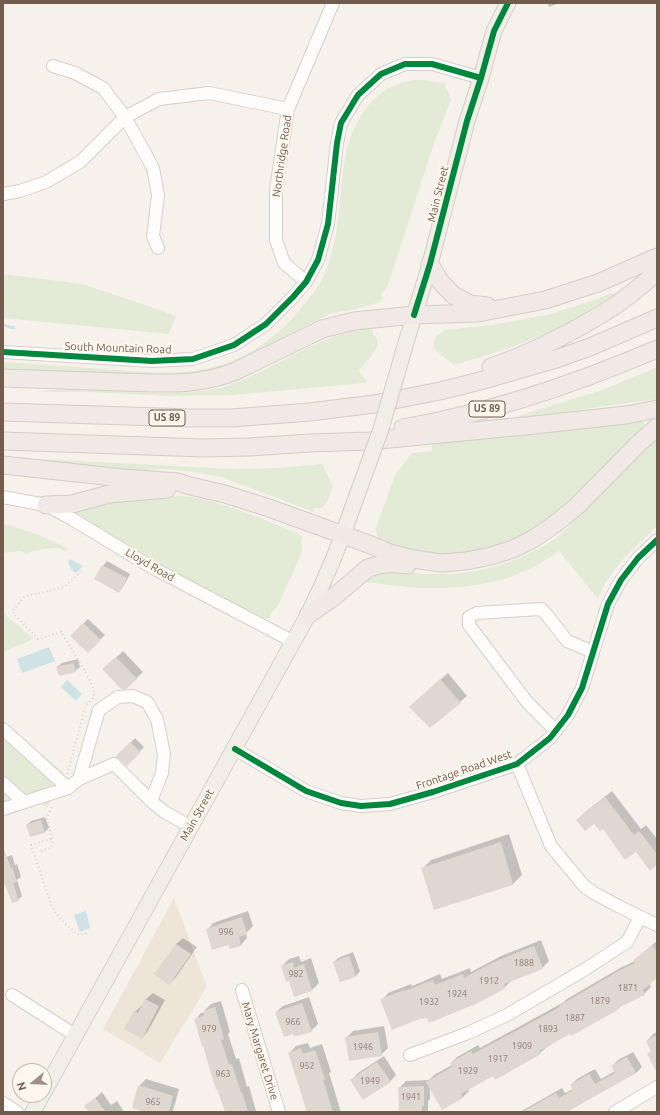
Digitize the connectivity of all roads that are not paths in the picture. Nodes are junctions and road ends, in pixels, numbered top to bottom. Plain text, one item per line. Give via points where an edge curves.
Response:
1 (333, 3) edge
2 (508, 3) edge
3 (52, 66) dead end
4 (481, 78) junction
5 (288, 109) junction
6 (125, 117) junction
7 (3, 194) edge
8 (158, 248) dead end
9 (657, 257) edge
10 (430, 264) junction
11 (657, 272) edge
12 (306, 282) junction
13 (510, 307) junction
14 (414, 315) junction
15 (657, 318) edge
16 (657, 349) edge
17 (3, 352) edge
18 (3, 378) edge
19 (330, 409) junction
20 (657, 409) edge
21 (3, 412) edge
22 (657, 427) edge
23 (3, 441) edge
24 (310, 443) junction
25 (3, 465) edge
26 (190, 486) junction
27 (3, 497) edge
28 (46, 505) junction
29 (343, 535) junction
30 (657, 540) edge
31 (433, 562) junction
32 (308, 615) junction
33 (294, 642) junction
34 (593, 652) junction
35 (3, 729) edge
36 (556, 731) junction
37 (235, 749) junction
38 (517, 764) junction
39 (79, 779) junction
40 (3, 783) edge
41 (65, 788) junction
42 (151, 801) junction
43 (24, 802) junction
44 (3, 809) edge
45 (191, 827) junction
46 (640, 917) junction
47 (657, 925) edge
48 (242, 990) dead end
49 (12, 995) dead end
50 (75, 1035) junction
51 (410, 1055) dead end
52 (52, 1077) edge
53 (657, 1087) edge
54 (3, 1103) edge
55 (38, 1103) edge
56 (17, 1112) edge
57 (33, 1112) edge
58 (278, 1112) edge
59 (615, 1112) edge

1 - 5 street, Northridge Road
2 - 4 main road, Main Street via 494,31
3 - 6 street via 75,73 103,88
4 - 10 main road, Main Street via 467,121
4 - 12 street, South Mountain Road via 432,64 405,64 381,74 358,95 341,123 328,224 318,260
5 - 6 street via 209,93 159,99
5 - 12 street, Northridge Road via 276,190 276,240 284,263
6 - 7 street via 80,162 46,182
6 - 8 street via 153,168 158,194 153,236
9 - 13 highway via 598,283 545,300
10 - 13 highway via 440,281 453,295 470,304
10 - 14 main road, Main Street
11 - 19 highway via 616,304 523,355 478,372 360,399
12 - 17 street, South Mountain Road via 266,324 234,345 193,359 152,361
13 - 14 highway via 478,313
14 - 18 highway via 354,321 322,329 236,371 200,381 176,384
14 - 29 main road, Main Street, bridge via 380,429
15 - 19 highway, US 89 via 556,359 494,377 381,403
16 - 24 highway, US 89 via 586,378 472,414
19 - 21 highway, US 89 via 231,418
20 - 24 highway via 369,442
22 - 31 highway via 576,506 533,539 491,556 466,561
23 - 24 highway, US 89 via 204,448
25 - 26 highway via 178,482
26 - 28 highway via 109,494 72,504
26 - 29 highway via 270,508
27 - 28 street, Lloyd Road
28 - 33 street, Lloyd Road via 153,568
29 - 31 highway via 390,553
29 - 32 main road, Main Street
30 - 34 street, Frontage Road West via 638,558 621,580 608,604
31 - 32 highway via 418,566 390,563 375,565
32 - 33 main road, Main Street
33 - 37 main road, Main Street
34 - 36 street, Frontage Road West via 582,688
34 - 36 street via 567,641 541,609 477,613 469,617 469,625 527,702
35 - 41 street
36 - 38 street, Frontage Road West
37 - 38 street, Frontage Road West via 306,791 340,803 361,806 390,804
37 - 45 main road, Main Street
38 - 46 street via 551,846 584,886
39 - 41 street
39 - 42 street via 114,764
39 - 42 street via 99,710 118,697 133,696 147,702 157,719 164,754 162,773
40 - 43 street
41 - 43 street
42 - 45 street
43 - 44 street
45 - 50 main road, Main Street
46 - 47 street
46 - 51 street via 627,942 584,970 507,1015
48 - 58 street, Mary Margaret Drive
49 - 50 street
50 - 52 main road, Main Street
53 - 59 street
54 - 56 street
55 - 57 main road

